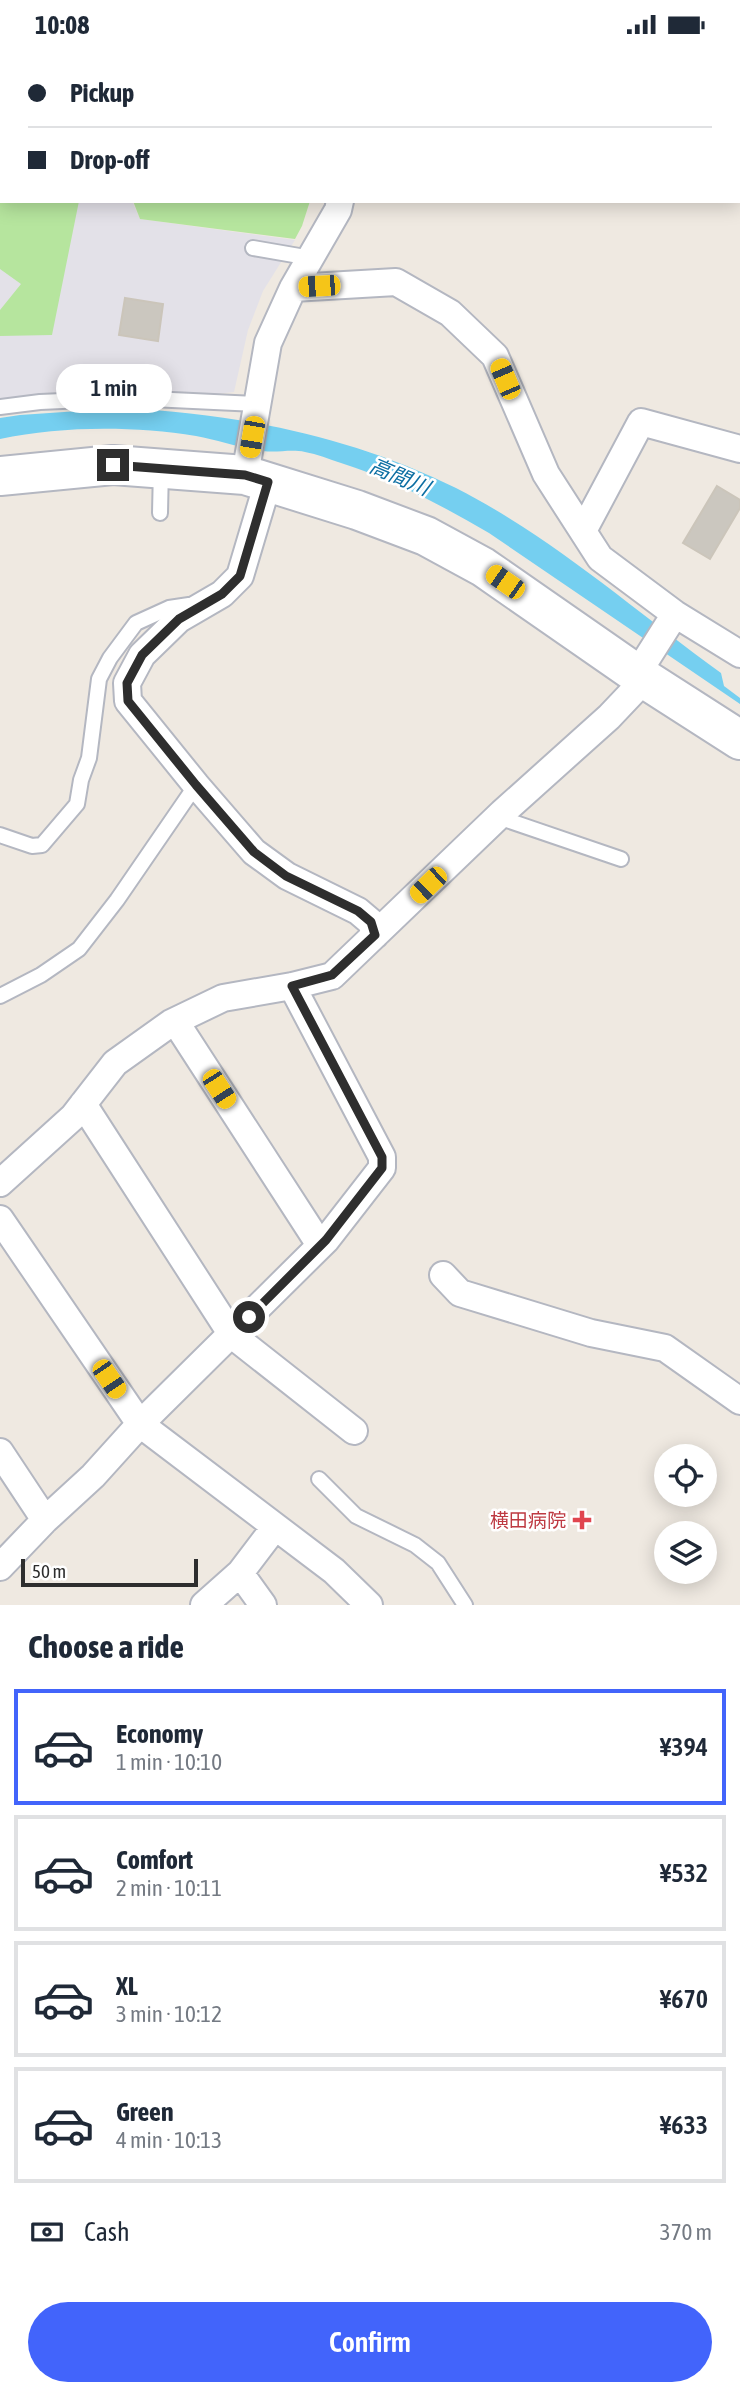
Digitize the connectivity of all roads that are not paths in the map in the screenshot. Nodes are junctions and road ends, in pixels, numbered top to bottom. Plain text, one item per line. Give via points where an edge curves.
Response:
1 (340, 203) edge
2 (253, 248) dead end
3 (311, 258) junction
4 (293, 288) junction
5 (0, 407) edge
6 (256, 410) junction
7 (740, 449) edge
8 (161, 467) junction
9 (254, 472) junction
10 (0, 476) edge
11 (160, 513) dead end
12 (583, 531) junction
13 (209, 602) junction
14 (672, 618) junction
15 (740, 654) edge
16 (643, 671) junction
17 (740, 740) edge
18 (196, 785) junction
19 (498, 817) junction
20 (0, 835) edge
21 (621, 859) dead end
22 (375, 935) junction
23 (292, 986) junction
24 (0, 996) edge
25 (175, 1021) junction
26 (83, 1104) junction
27 (0, 1183) edge
28 (0, 1219) edge
29 (320, 1245) junction
30 (443, 1275) dead end
31 (232, 1335) junction
32 (740, 1401) edge
33 (140, 1424) junction
34 (354, 1431) dead end
35 (0, 1452) edge
36 (319, 1479) dead end
37 (45, 1520) junction
38 (275, 1527) junction
39 (0, 1567) edge
40 (240, 1573) junction
41 (204, 1605) edge
42 (263, 1605) edge
43 (369, 1605) edge
44 (465, 1605) edge

1 - 3 street
2 - 3 lane
3 - 4 street
4 - 6 street via 268,343
4 - 12 street via 396,282 450,313 495,355 547,474
5 - 6 lane via 130,398
6 - 9 street
7 - 12 street via 641,422
8 - 9 street
8 - 10 street via 113,465
8 - 11 lane
9 - 13 street via 240,576
9 - 16 street via 426,537 483,566
12 - 14 street via 600,558
13 - 18 street via 179,619 142,655 127,683 128,701
13 - 20 lane via 169,608 136,623 99,679 89,758 76,804 42,845
14 - 15 street
14 - 16 street
16 - 17 street
16 - 19 street via 609,717
18 - 22 street via 254,852 286,876 358,911 371,922
18 - 24 lane via 79,949
19 - 21 lane
19 - 22 street
22 - 23 street via 332,975
23 - 25 street via 223,998
23 - 29 street via 382,1157 382,1168
25 - 26 street via 115,1063
25 - 29 street
26 - 27 street
26 - 31 street
28 - 33 street
29 - 31 street
30 - 32 street via 460,1293 591,1333 665,1349
31 - 33 street
31 - 34 street
33 - 37 street
33 - 38 street
35 - 37 street
36 - 44 lane via 356,1515 415,1545 438,1563
37 - 39 street
38 - 40 street
38 - 43 street via 334,1571
40 - 41 street
40 - 42 street

